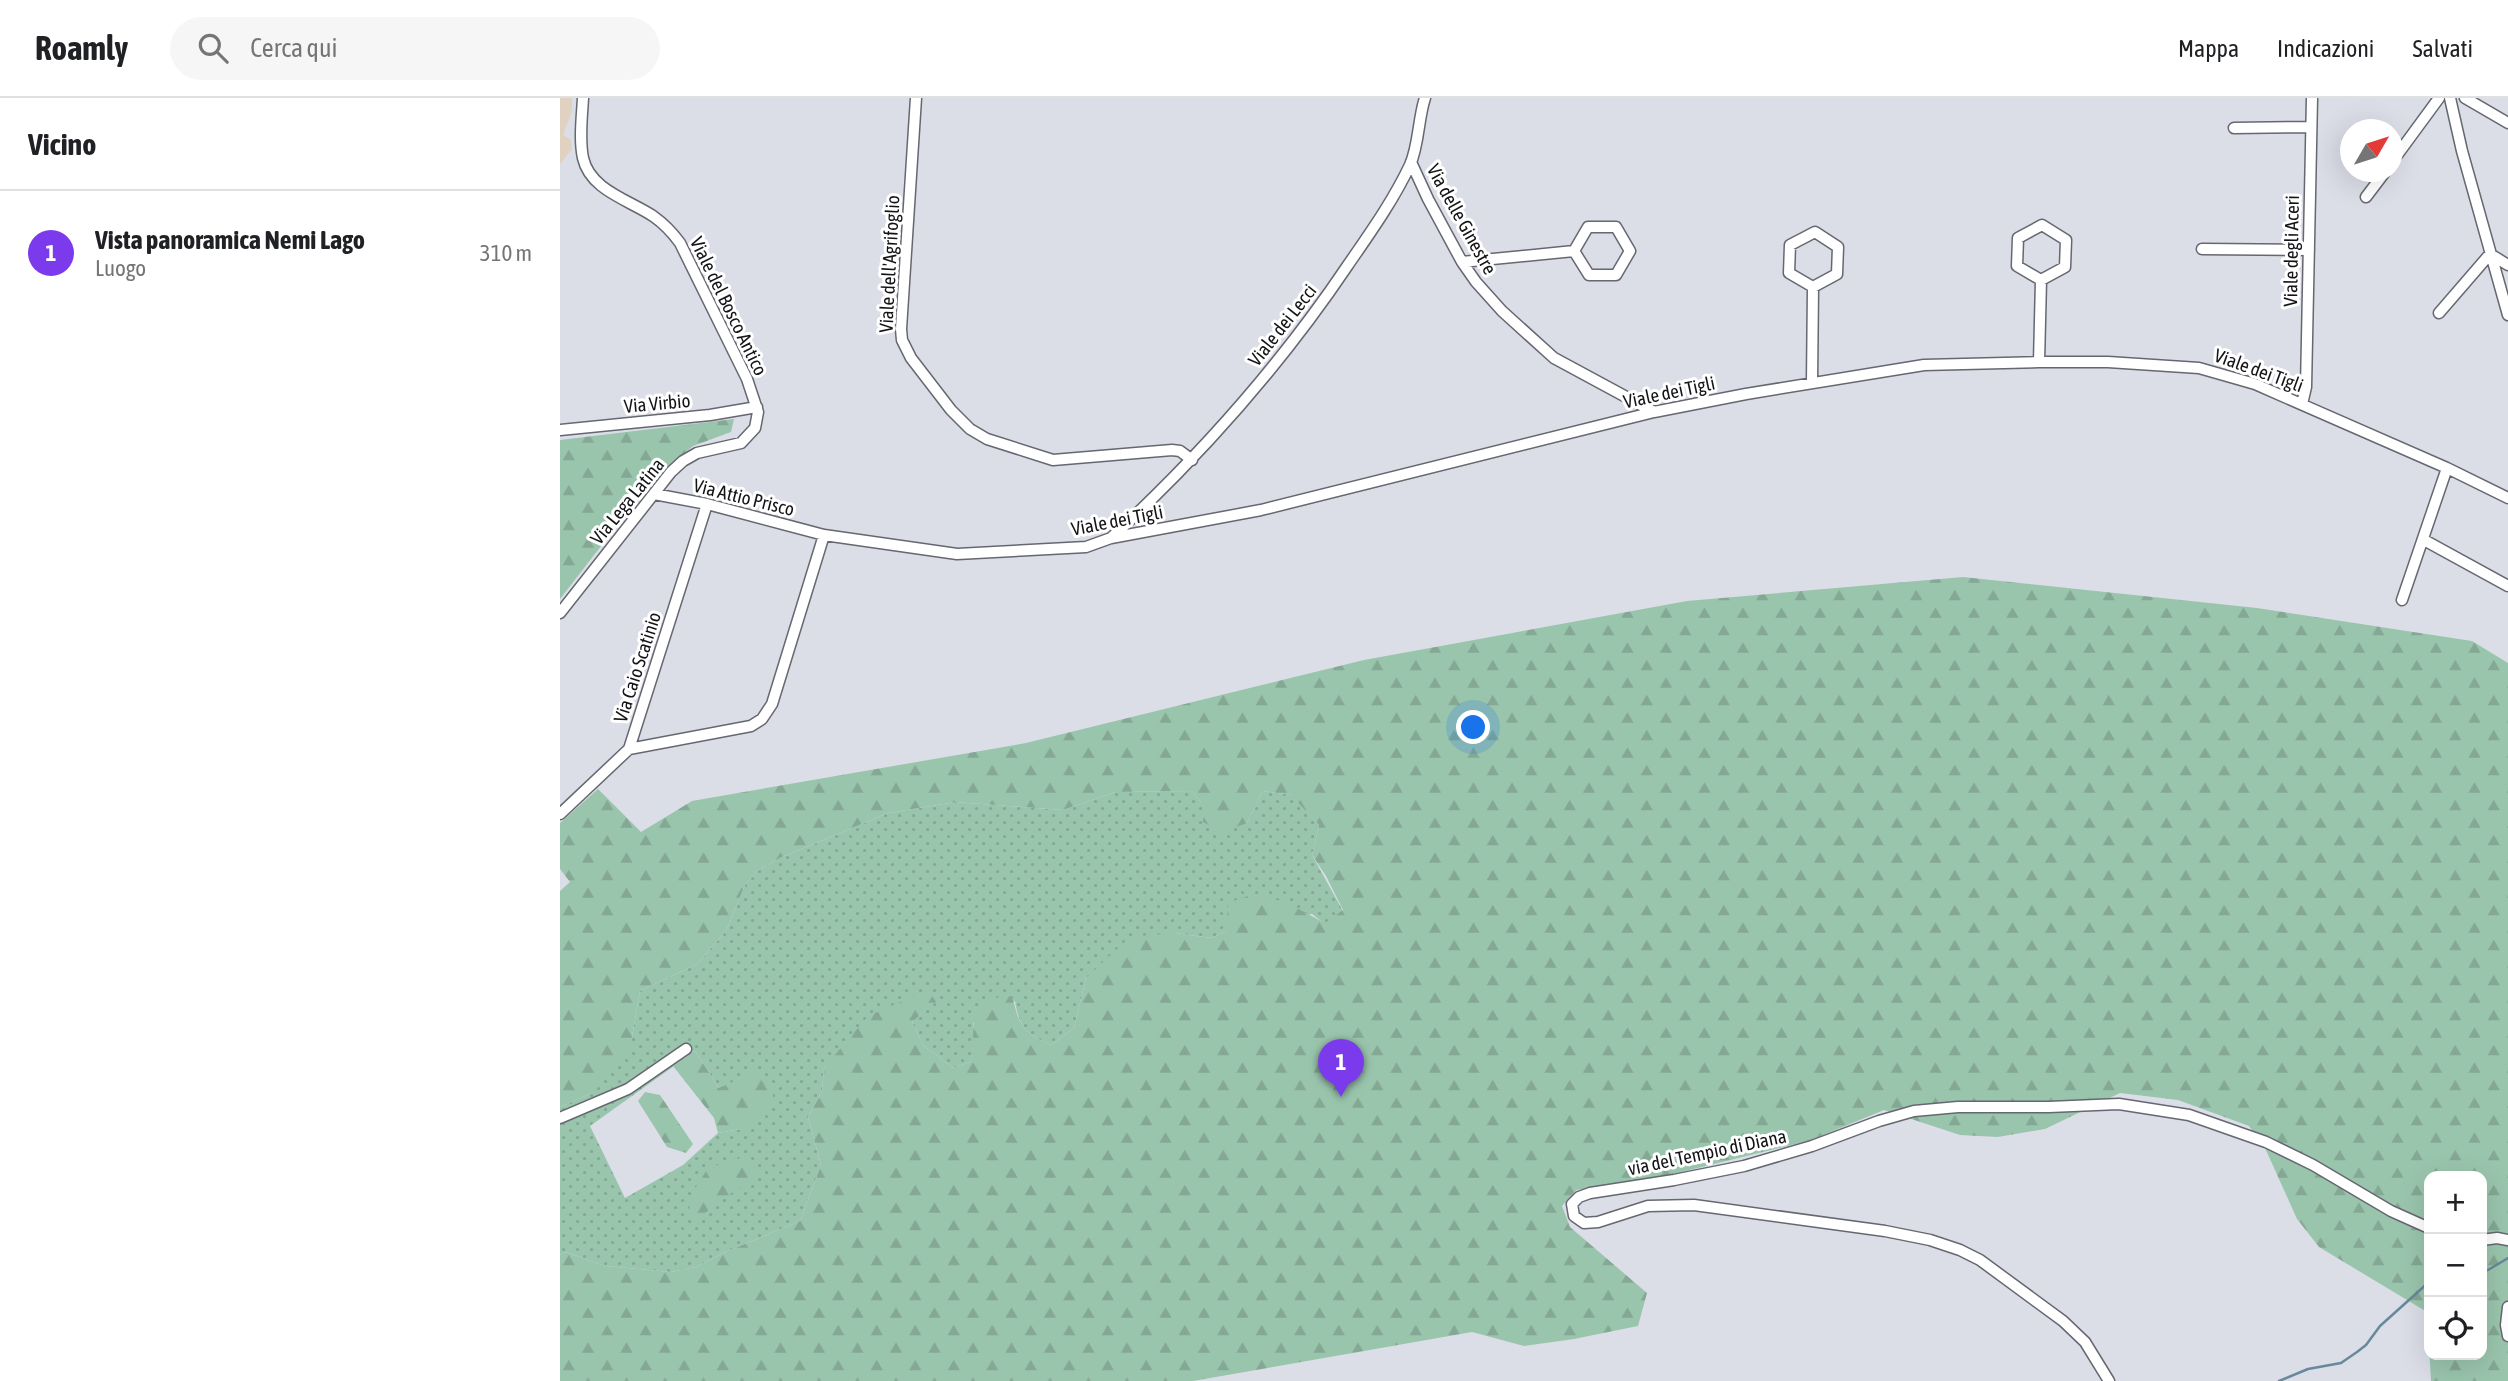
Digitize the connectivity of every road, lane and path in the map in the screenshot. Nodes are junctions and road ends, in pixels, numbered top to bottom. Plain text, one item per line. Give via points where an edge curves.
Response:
1 (583, 98) edge
2 (916, 98) edge
3 (1425, 98) edge
4 (2312, 98) edge
5 (2440, 98) edge
6 (2450, 98) edge
7 (2465, 98) edge
8 (2508, 123) edge
9 (2311, 127) junction
10 (2234, 128) dead end
11 (2403, 147) edge
12 (1411, 162) junction
13 (2377, 182) edge
14 (2366, 197) dead end
15 (2202, 248) dead end
16 (2309, 250) junction
17 (1574, 251) junction
18 (2490, 254) junction
19 (1462, 262) junction
20 (2508, 265) edge
21 (2041, 280) junction
22 (1813, 287) junction
23 (2440, 313) dead end
24 (2508, 315) edge
25 (2039, 362) junction
26 (1812, 382) junction
27 (2302, 404) junction
28 (757, 407) junction
29 (1654, 412) junction
30 (560, 430) edge
31 (1192, 460) junction
32 (2447, 468) junction
33 (654, 494) junction
34 (2508, 498) edge
35 (707, 504) junction
36 (824, 535) junction
37 (1111, 538) junction
38 (2424, 540) junction
39 (2508, 586) edge
40 (2402, 600) dead end
41 (560, 613) edge
42 (629, 749) junction
43 (560, 814) edge
44 (686, 1049) dead end
45 (560, 1118) edge
46 (2424, 1226) edge
47 (2487, 1239) edge
48 (2508, 1240) edge
49 (2508, 1307) edge
50 (2508, 1336) edge
51 (2109, 1381) edge

1 - 28 street, Viale del Bosco Antico via 586,167 603,187 652,216 675,237
2 - 31 street, Viale dell'Agrifoglio via 901,329 916,364 963,423 997,443 1053,460 1172,450
3 - 12 street, Viale dei Lecci
4 - 9 street, Viale degli Aceri
5 - 11 street
6 - 18 street
7 - 8 street
9 - 10 street
9 - 16 street, Viale degli Aceri
12 - 19 street, Via delle Ginestre
12 - 31 street, Viale dei Lecci via 1387,208 1306,327
13 - 14 street
15 - 16 street
16 - 27 street, Viale degli Aceri
17 - 17 street via 1589,275 1616,275 1630,251 1616,227 1588,227
17 - 19 street
18 - 20 street
18 - 23 street
18 - 24 street
19 - 29 street, Via delle Ginestre via 1490,298 1545,352
21 - 21 street via 2065,267 2066,240 2042,225 2018,238 2017,266
21 - 25 street
22 - 22 street via 1837,274 1838,247 1815,232 1790,245 1789,273
22 - 26 street
25 - 26 street, Viale dei Tigli via 1924,365
25 - 27 street, Viale dei Tigli via 2199,368
26 - 29 street, Viale dei Tigli
27 - 32 street, Viale dei Tigli
28 - 30 street, Via Virbio
28 - 33 street, Via Lega Latina via 757,422 747,438 687,458
29 - 37 street, Viale dei Tigli via 1261,510
31 - 37 street, Viale dei Lecci
32 - 34 street, Viale dei Tigli
32 - 38 street
33 - 35 street, Via Attio Prisco
33 - 41 street, Via Lega Latina
35 - 36 street, Via Attio Prisco
35 - 42 street, Via Caio Scatinio
36 - 37 street, Viale dei Tigli via 957,554 1086,547
36 - 42 street via 772,704 762,719 748,727
38 - 39 street
38 - 40 street
42 - 43 street, Via Caio Scatinio
44 - 45 street via 628,1090
46 - 51 street, via del Tempio di Diana via 2266,1142 2189,1115 2119,1104 1914,1111 1781,1156 1590,1193 1572,1204 1574,1216 1584,1223 1648,1206 1694,1205 1894,1233 1951,1247 1980,1260 2071,1327
47 - 48 street
49 - 50 street

